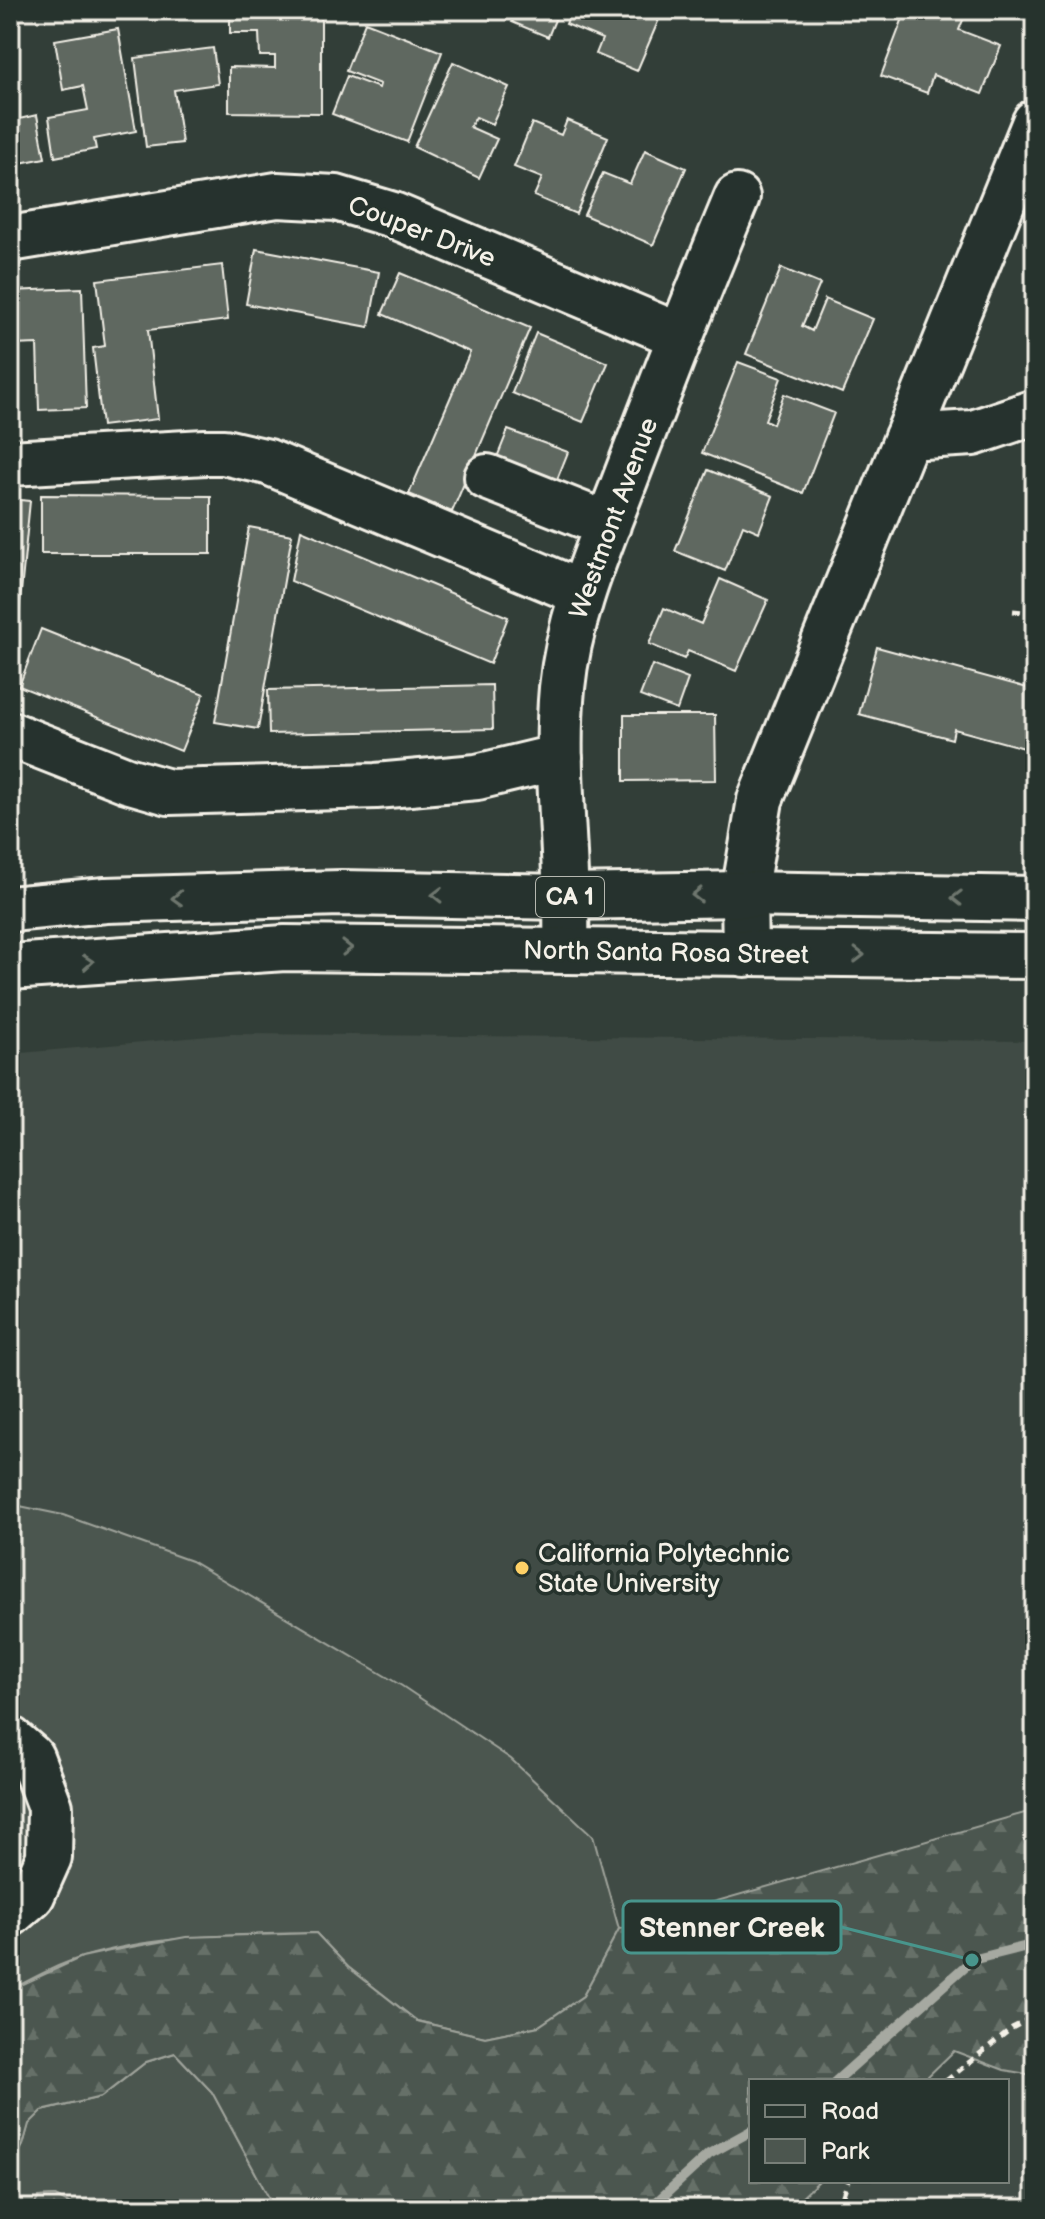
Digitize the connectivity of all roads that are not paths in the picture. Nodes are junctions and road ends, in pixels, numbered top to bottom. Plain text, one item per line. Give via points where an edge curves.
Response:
1 (1035, 122) edge
2 (737, 197) dead end
3 (10, 239) edge
4 (680, 336) junction
5 (1035, 412) edge
6 (907, 437) junction
7 (10, 463) edge
8 (487, 477) dead end
9 (608, 525) junction
10 (582, 593) junction
11 (10, 734) edge
12 (560, 757) junction
13 (744, 894) junction
14 (567, 897) junction
15 (1035, 899) edge
16 (10, 909) edge
17 (566, 949) junction
18 (745, 954) junction
19 (1035, 956) edge
20 (10, 967) edge
21 (10, 1739) edge
22 (10, 1914) edge

1 - 6 main road
2 - 4 main road, Westmont Avenue
3 - 4 main road, Couper Drive via 277,195 336,198 393,215
4 - 9 main road, Westmont Avenue
5 - 6 main road via 973,433
6 - 13 main road via 760,800
7 - 10 main road via 205,452 268,462
8 - 9 main road
9 - 10 main road, Westmont Avenue
10 - 12 main road, Westmont Avenue via 562,687
11 - 12 main road via 169,792 376,786 477,777
12 - 14 main road, Westmont Avenue
13 -> 14 main road, North Santa Rosa Street / CA 1
15 -> 13 main road, North Santa Rosa Street / CA 1
13 - 18 main road
14 -> 16 main road, North Santa Rosa Street / CA 1 via 341,893 106,900
14 - 17 main road, Westmont Avenue
17 - 18 main road, North Santa Rosa Street / CA 1
20 -> 17 main road, North Santa Rosa Street / CA 1 via 285,948
18 -> 19 main road, North Santa Rosa Street / CA 1
21 - 22 main road via 31,1757 50,1819 49,1857 32,1895

